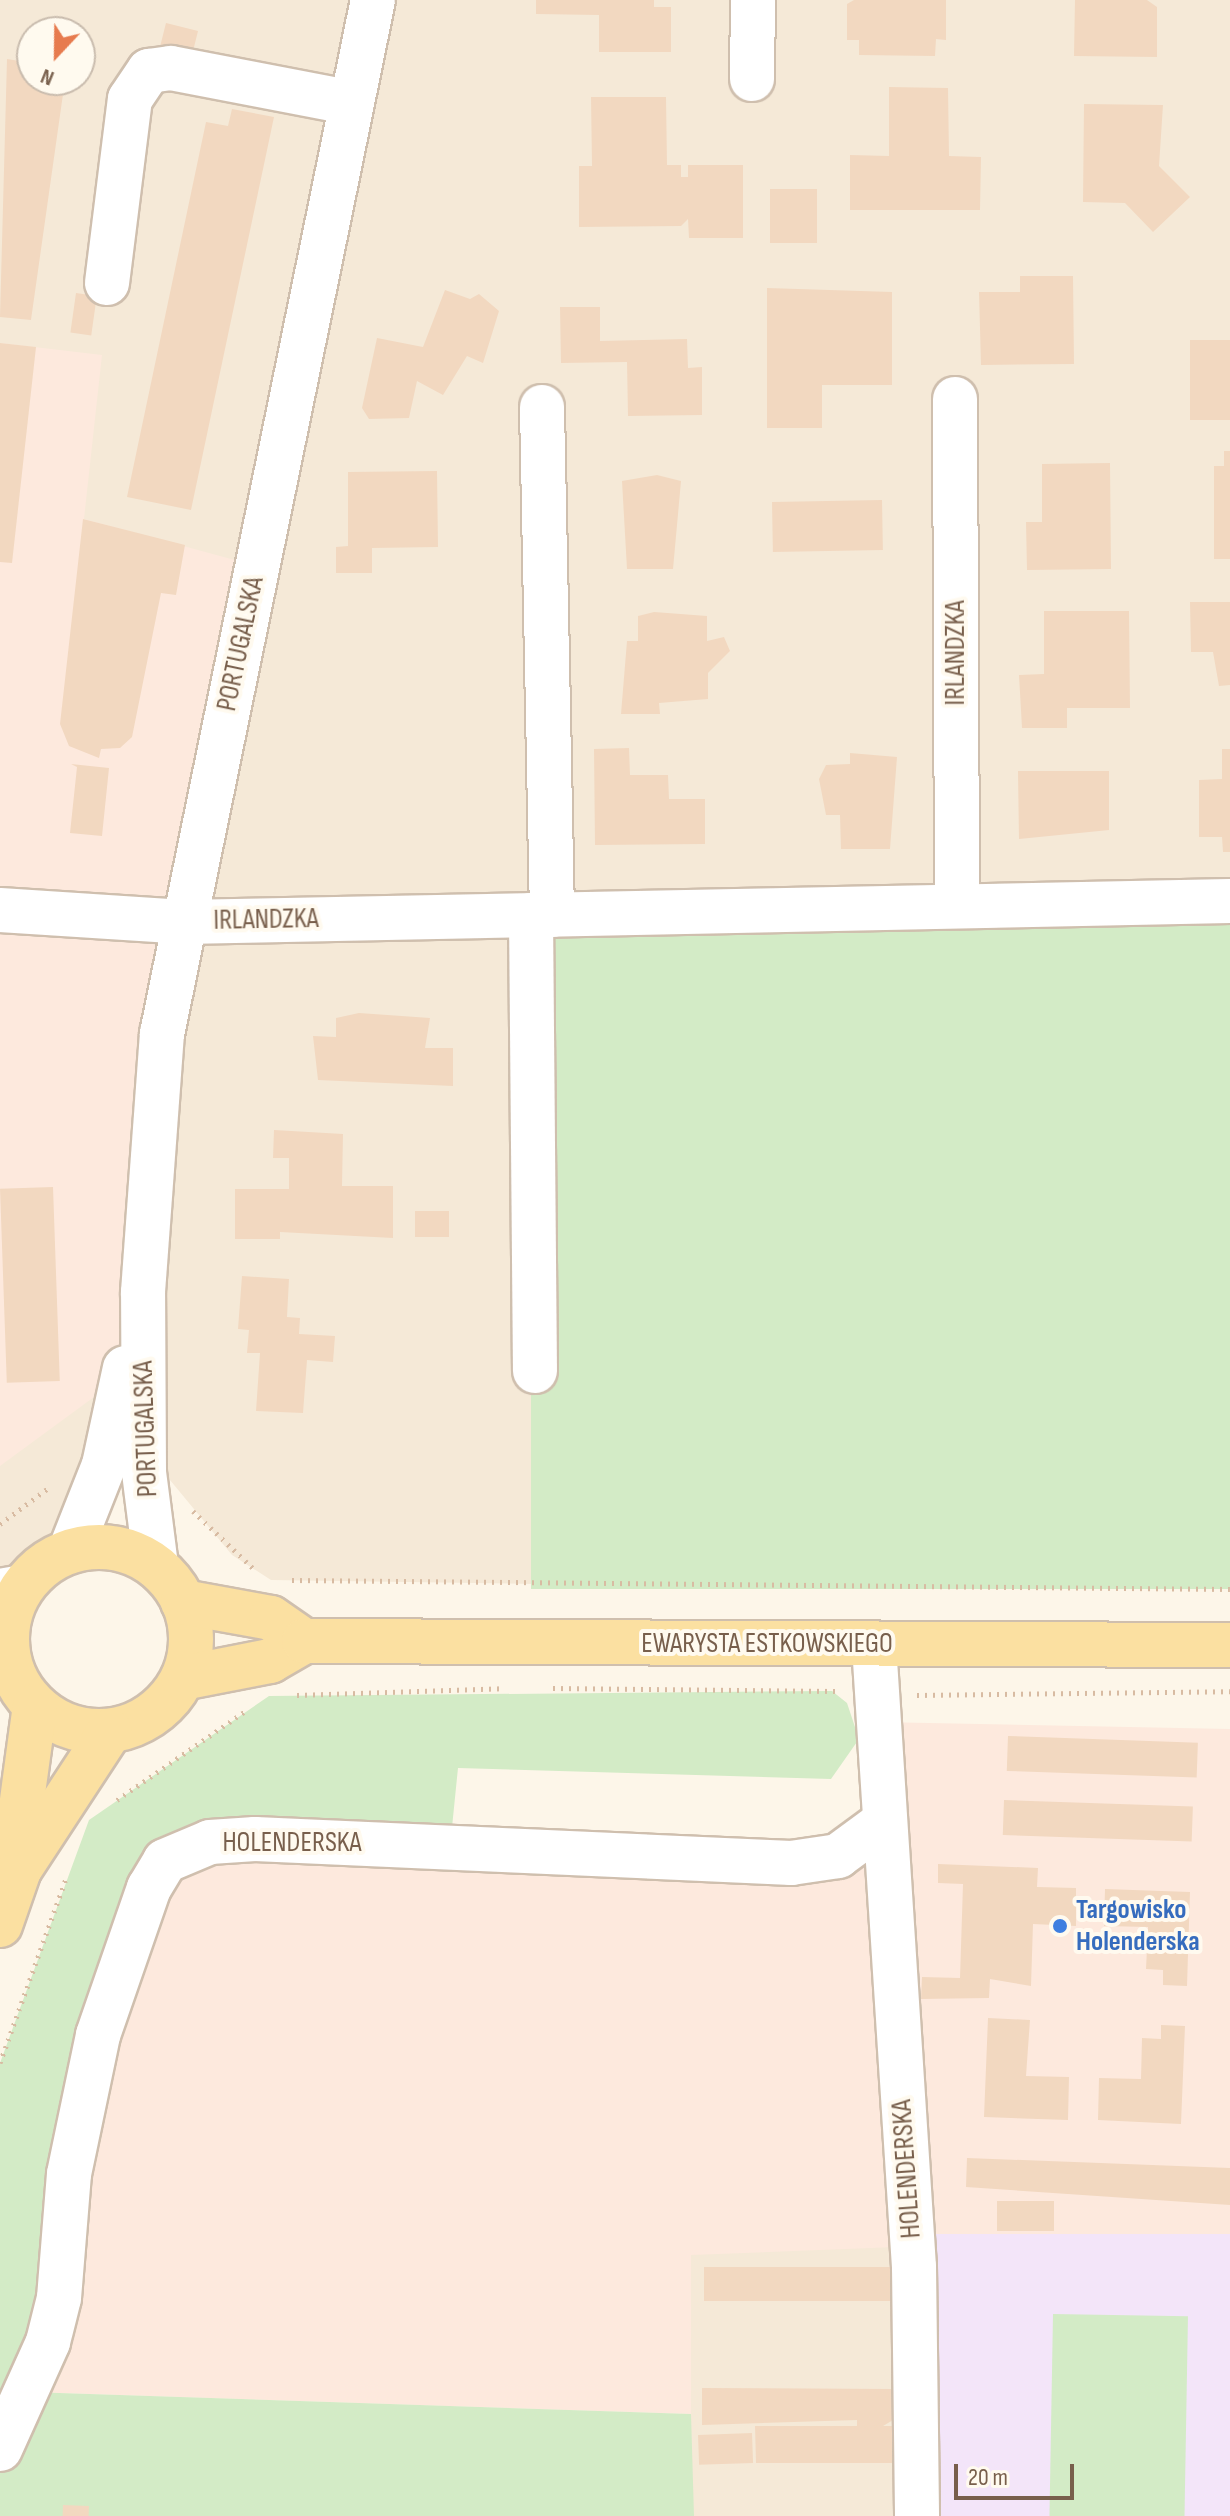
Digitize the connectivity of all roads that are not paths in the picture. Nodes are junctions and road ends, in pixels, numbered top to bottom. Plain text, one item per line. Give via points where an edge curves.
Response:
1 (373, 0) edge
2 (753, 0) edge
3 (752, 79) dead end
4 (352, 103) junction
5 (107, 283) dead end
6 (955, 399) dead end
7 (542, 407) dead end
8 (1230, 901) edge
9 (957, 906) junction
10 (0, 910) edge
11 (542, 915) junction
12 (184, 922) junction
13 (143, 1292) junction
14 (535, 1371) dead end
15 (70, 1551) junction
16 (156, 1566) junction
17 (11, 1589) edge
18 (183, 1602) junction
19 (304, 1641) junction
20 (874, 1645) junction
21 (1230, 1645) edge
22 (183, 1678) junction
23 (16, 1683) edge
24 (110, 1731) junction
25 (883, 1823) junction
26 (19, 1870) junction
27 (0, 1925) edge
28 (0, 2449) edge
29 (917, 2516) edge

1 - 4 street, PORTUGALSKA
2 - 3 street
4 - 5 street via 171,68 140,78 130,99
4 - 12 street, PORTUGALSKA
6 - 9 street, IRLANDZKA
7 - 11 street
8 - 9 street, IRLANDZKA
9 - 11 street, IRLANDZKA
10 - 12 street, IRLANDZKA
11 - 12 street, IRLANDZKA
11 - 14 street
12 - 13 street, PORTUGALSKA via 162,1034
13 - 15 street, PORTUGALSKA via 104,1465
13 - 16 street, PORTUGALSKA via 144,1472
15 - 16 main road via 100,1546
15 - 17 main road
16 - 18 main road
17 - 23 main road
18 - 19 main road via 271,1618
18 - 22 main road via 191,1653
19 - 20 main road, EWARYSTA ESTKOWSKIEGO
19 - 22 main road via 270,1661
20 - 21 main road, EWARYSTA ESTKOWSKIEGO
20 - 25 street, HOLENDERSKA
22 - 24 main road via 140,1722
23 - 24 main road via 83,1730
23 - 26 main road
24 - 26 main road
25 - 28 street, HOLENDERSKA via 838,1856 791,1863 255,1839 210,1842 165,1861 149,1888 98,2035 69,2174 59,2298 48,2342
25 - 29 street, HOLENDERSKA via 914,2267
26 - 27 main road

